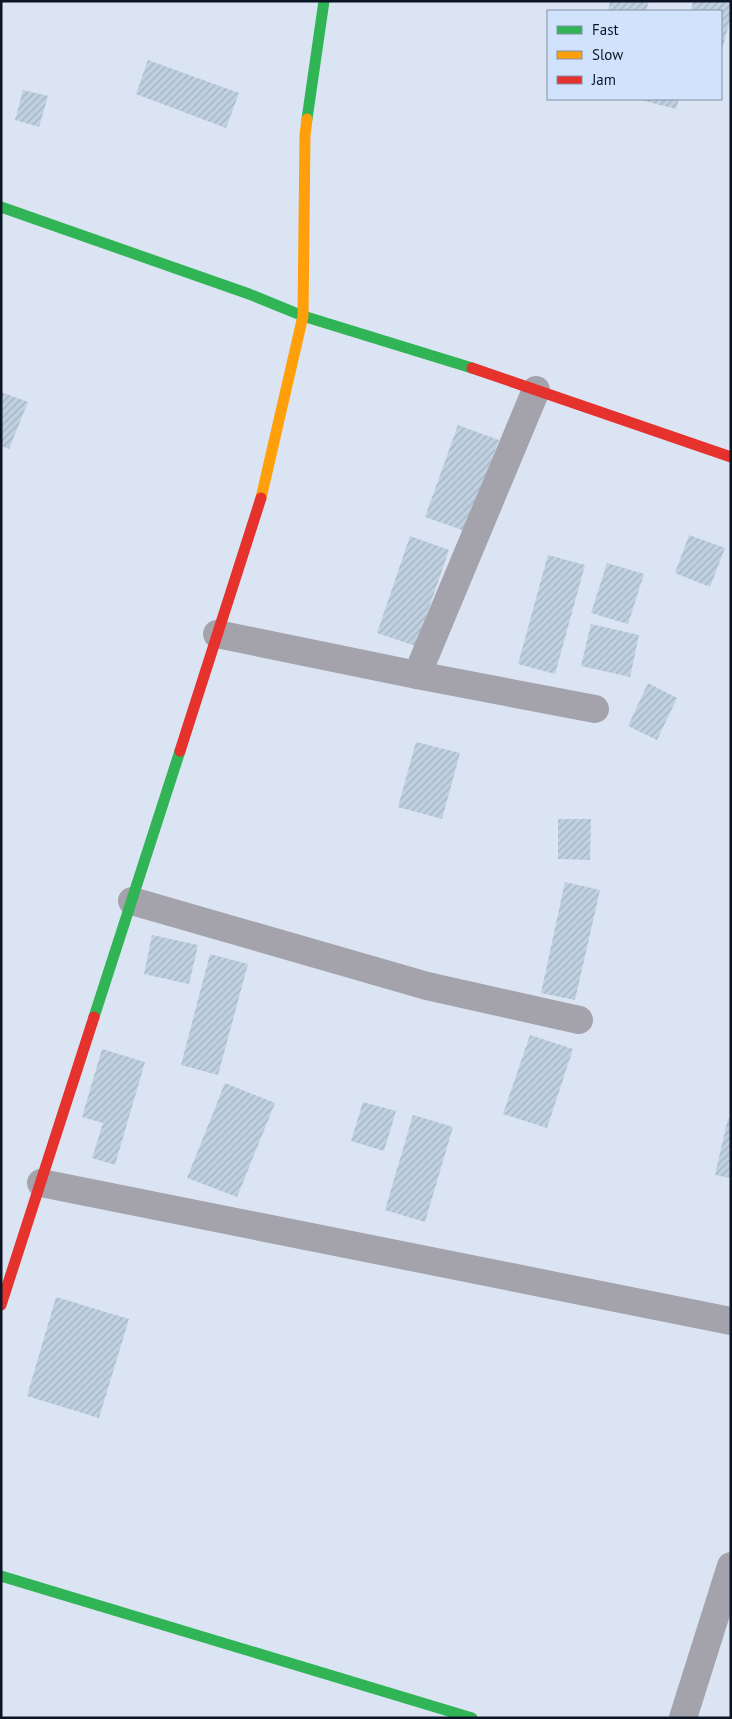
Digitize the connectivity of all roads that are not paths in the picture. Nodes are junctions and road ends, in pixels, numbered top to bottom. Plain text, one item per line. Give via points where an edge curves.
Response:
1 (324, 1) edge
2 (1, 207) edge
3 (303, 316) junction
4 (536, 390) junction
5 (731, 457) edge
6 (217, 634) junction
7 (417, 676) junction
8 (595, 709) dead end
9 (132, 901) junction
10 (579, 1020) dead end
11 (41, 1183) junction
12 (1, 1305) edge
13 (731, 1321) edge
14 (731, 1566) edge
15 (1, 1576) edge
16 (472, 1718) edge
17 (683, 1718) edge

1 - 3 main road via 305,135
2 - 3 main road
3 - 4 main road
3 - 6 main road via 263,492
4 - 5 main road
4 - 7 street
6 - 7 street
6 - 9 main road
7 - 8 street
9 - 10 street via 427,986
9 - 11 main road
11 - 12 main road
11 - 13 street
14 - 17 street
15 - 16 main road

